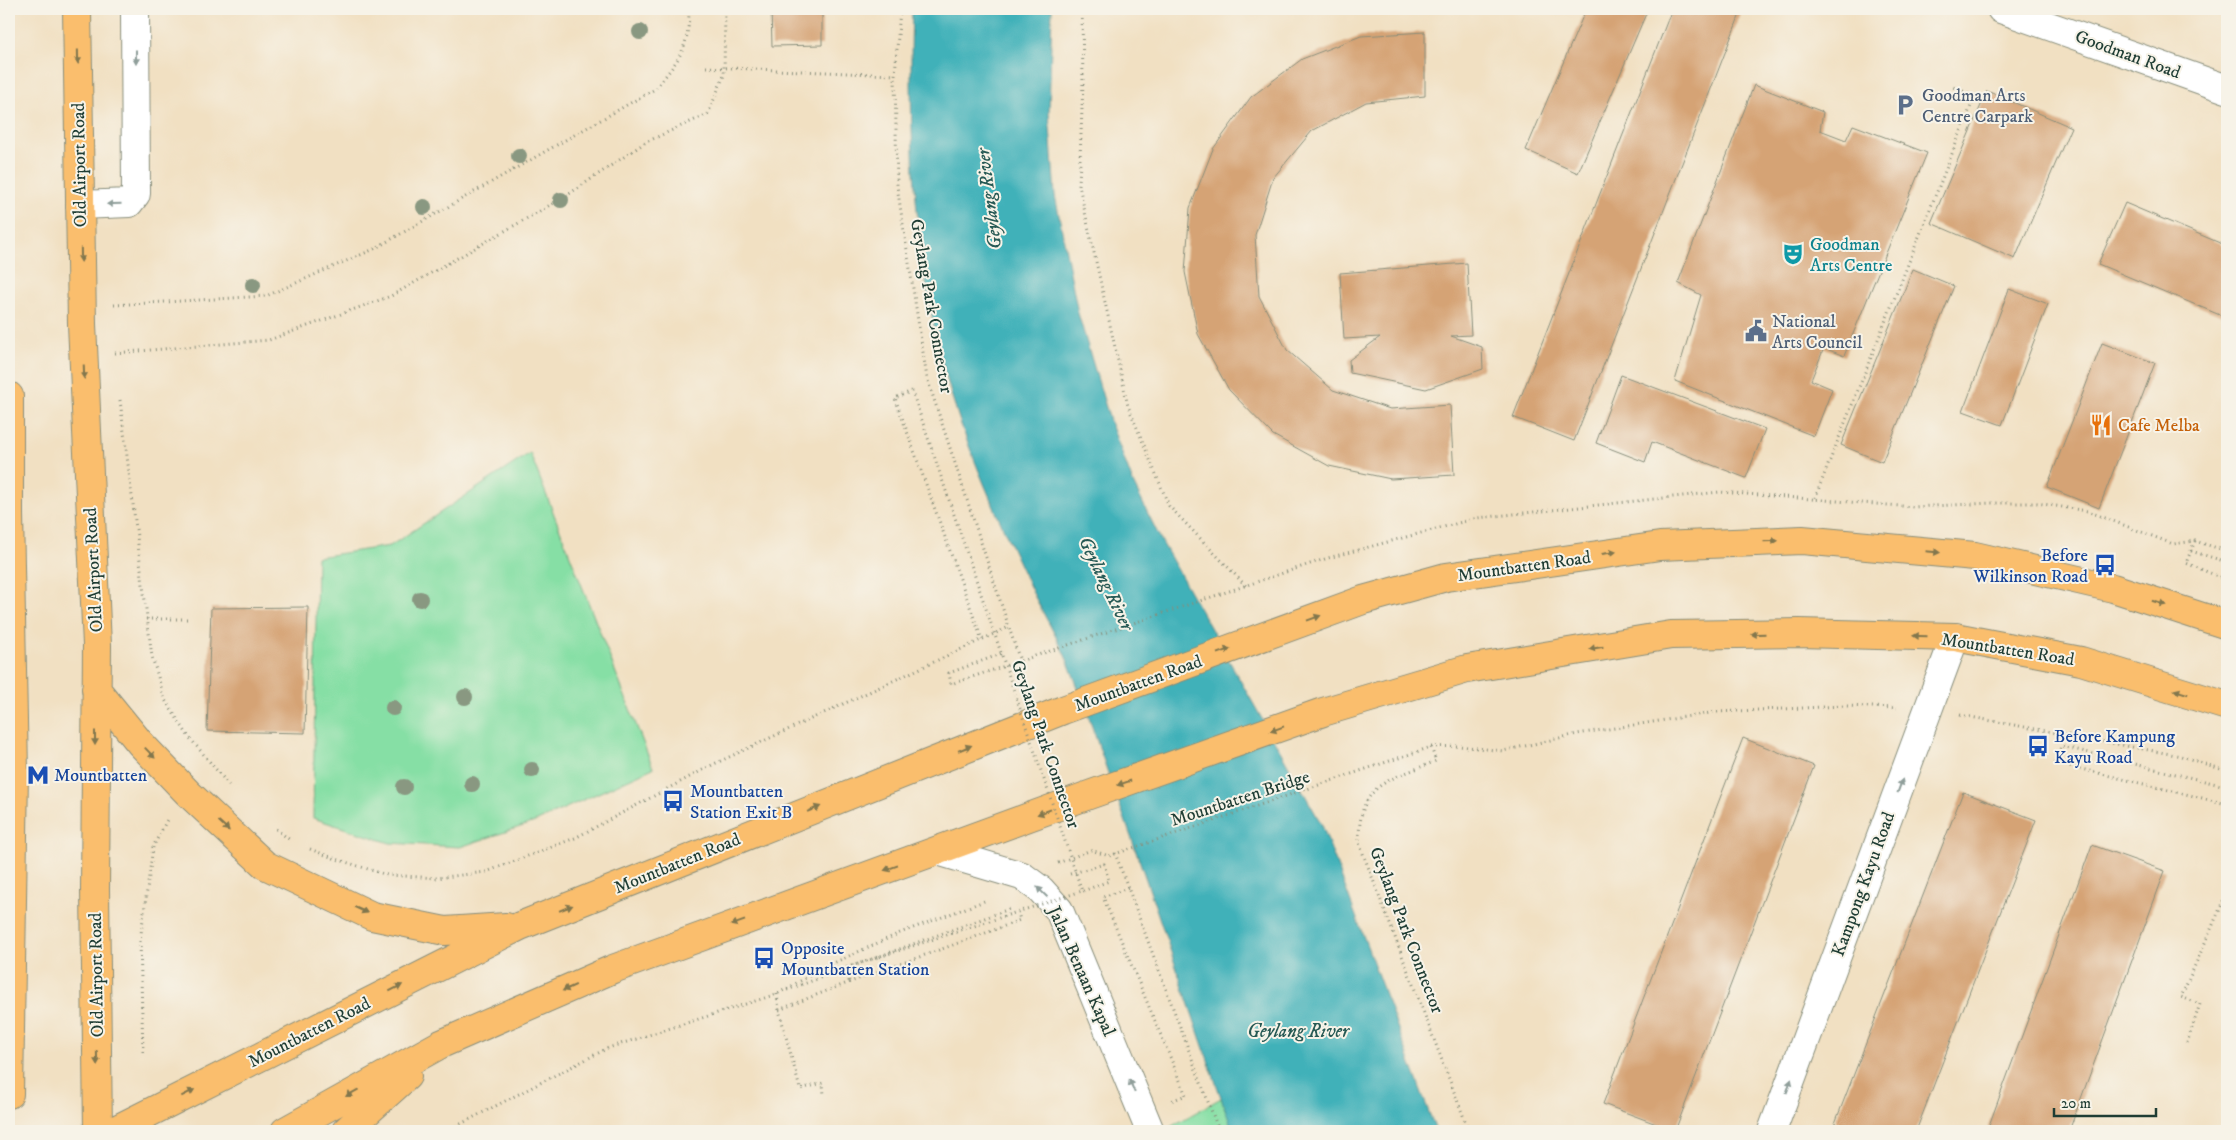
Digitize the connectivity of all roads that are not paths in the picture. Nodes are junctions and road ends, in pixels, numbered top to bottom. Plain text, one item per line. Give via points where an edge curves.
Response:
1 (77, 9) edge
2 (135, 9) edge
3 (2002, 9) edge
4 (2227, 89) edge
5 (80, 205) junction
6 (9, 396) edge
7 (9, 514) edge
8 (2227, 625) edge
9 (1955, 637) junction
10 (96, 689) junction
11 (2227, 706) edge
12 (11, 775) edge
13 (938, 851) junction
14 (520, 926) junction
15 (441, 1044) junction
16 (9, 1094) edge
17 (98, 1131) edge
18 (113, 1131) edge
19 (284, 1131) edge
20 (346, 1131) edge
21 (1150, 1131) edge
22 (1772, 1131) edge

1 -> 5 main road, Old Airport Road
2 -> 5 street via 136,194 129,203
3 - 4 street, Goodman Road
5 -> 10 main road, Old Airport Road via 82,343 97,645
6 - 7 main road
7 - 12 main road
14 -> 8 main road, Mountbatten Road via 1063,710 1363,600 1446,577 1660,546 1802,540 1975,556 2113,588
11 -> 9 main road, Mountbatten Road via 2081,661
9 -> 13 main road, Mountbatten Road via 1799,633 1671,635 1467,669 1323,712
22 -> 9 street, Kampong Kayu Road
10 -> 14 main road via 161,764 265,865 372,916 444,931
10 -> 17 main road, Old Airport Road
12 - 16 main road
13 -> 15 main road, Mountbatten Road via 613,968
21 -> 13 street, Jalan Benaan Kapal via 1059,910 1042,890 1022,876
18 -> 14 main road, Mountbatten Road
15 -> 19 main road, Mountbatten Road
15 - 20 main road

